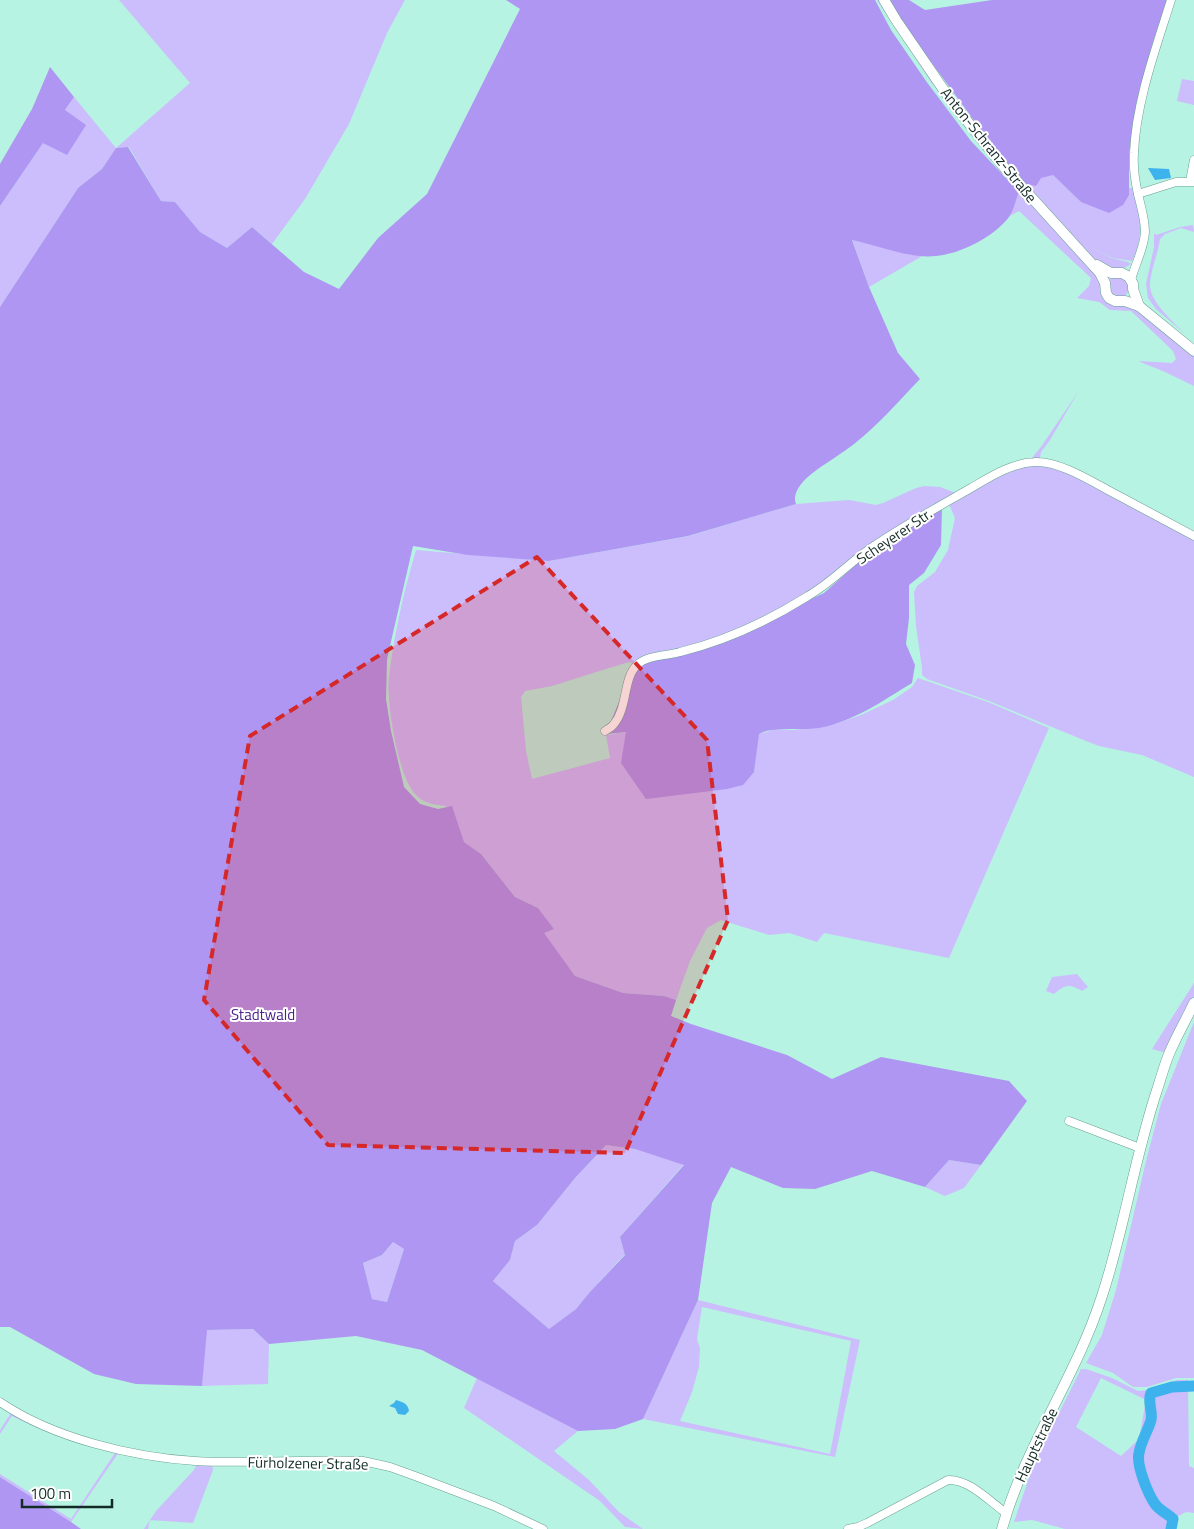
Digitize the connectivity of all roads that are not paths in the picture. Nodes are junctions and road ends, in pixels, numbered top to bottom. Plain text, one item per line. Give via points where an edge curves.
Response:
1 (884, 0) edge
2 (1171, 0) edge
3 (1194, 160) edge
4 (1192, 182) edge
5 (1138, 194) junction
6 (1089, 260) junction
7 (1137, 263) junction
8 (1119, 273) junction
9 (1105, 283) junction
10 (1132, 285) junction
11 (1121, 301) junction
12 (1139, 306) junction
13 (1194, 351) edge
14 (1194, 536) edge
15 (605, 731) dead end
16 (1194, 1003) edge
17 (1069, 1121) dead end
18 (1140, 1148) junction
19 (0, 1402) edge
20 (1006, 1513) junction
21 (543, 1529) edge
22 (848, 1529) edge
23 (1002, 1529) edge

1 - 6 main road, Anton-Schranz-Straße via 952,102 1002,166
2 - 5 street via 1136,133 1134,168
3 - 4 street
4 - 5 street via 1169,183
5 - 7 street via 1145,232
6 - 8 main road, Anton-Schranz-Straße
6 - 9 main road, Anton-Schranz-Straße
7 - 8 street
7 - 10 street
8 - 9 main road via 1109,277
8 - 10 main road, Anton-Schranz-Straße via 1126,274
9 - 11 main road, Anton-Schranz-Straße via 1107,296
10 - 11 main road via 1129,297
10 - 12 main road
11 - 12 main road, Anton-Schranz-Straße
12 - 13 main road, Anton-Schranz-Straße
14 - 15 street, Scheyerer Str. via 1075,473 1043,462 1022,464 946,502 869,549 826,585 751,627 699,648 640,662 630,676 620,714
16 - 18 main road, Hauptstraße via 1168,1054
17 - 18 street
18 - 20 main road, Hauptstraße via 1102,1298 1076,1363 1031,1452
19 - 21 street, Fürholzener Straße via 26,1418 67,1436 151,1455 195,1461 363,1461 390,1467 494,1506
20 - 22 street via 972,1487 957,1480 948,1480 867,1523
20 - 23 main road, Hauptstraße

